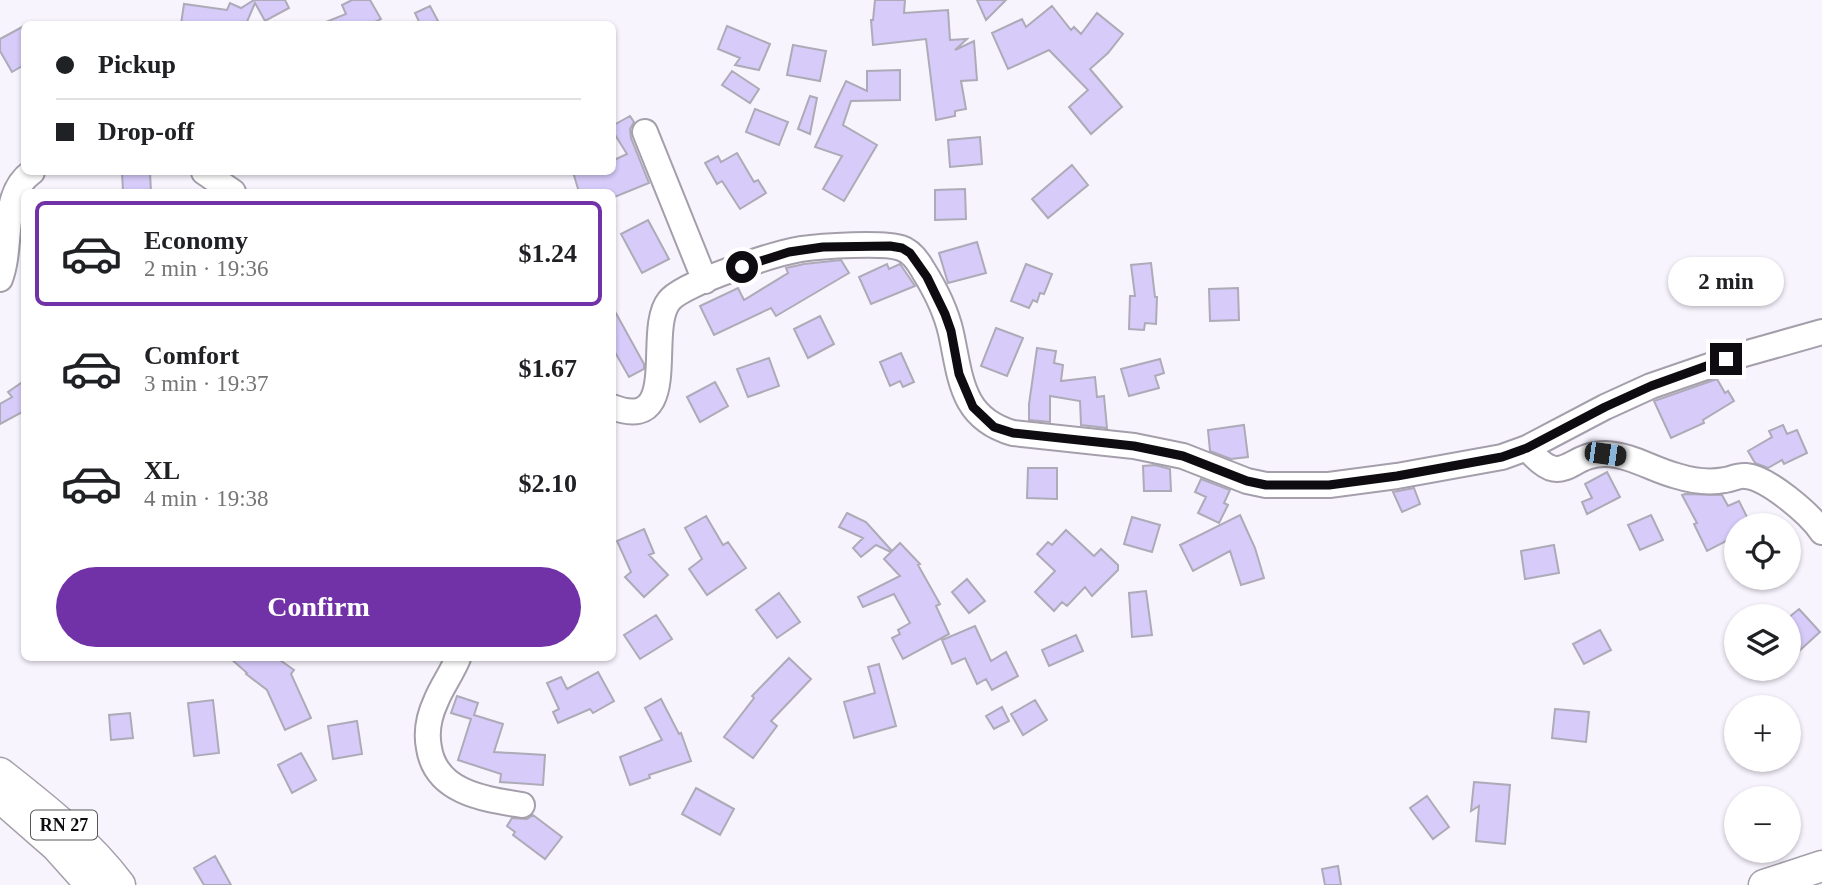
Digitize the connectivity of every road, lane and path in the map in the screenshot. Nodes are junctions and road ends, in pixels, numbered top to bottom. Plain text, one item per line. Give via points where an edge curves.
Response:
1 (645, 132) dead end
2 (29, 175) edge
3 (208, 175) edge
4 (229, 189) edge
5 (0, 279) edge
6 (705, 281) junction
7 (1822, 332) edge
8 (616, 408) edge
9 (1527, 448) junction
10 (1822, 532) edge
11 (456, 661) edge
12 (0, 773) edge
13 (0, 797) edge
14 (522, 805) dead end
15 (1822, 866) edge
16 (91, 885) edge
17 (120, 885) edge
18 (1764, 885) edge

1 - 6 street
2 - 5 street via 16,187 6,212
3 - 4 street
6 - 8 street via 671,298 665,307 658,332 658,384 652,402 633,413
6 - 9 street via 802,249 902,248 919,263 936,293 973,407 994,427 1183,456 1247,481 1329,485 1502,457
7 - 9 street via 1651,386
9 - 10 street via 1555,470 1605,454 1709,482 1749,476 1810,516
11 - 14 street via 436,699 429,725 435,769 444,781 467,793
12 - 17 main road, RN 27 via 83,842
13 - 16 main road, RN 27 via 56,846
15 - 18 main road

